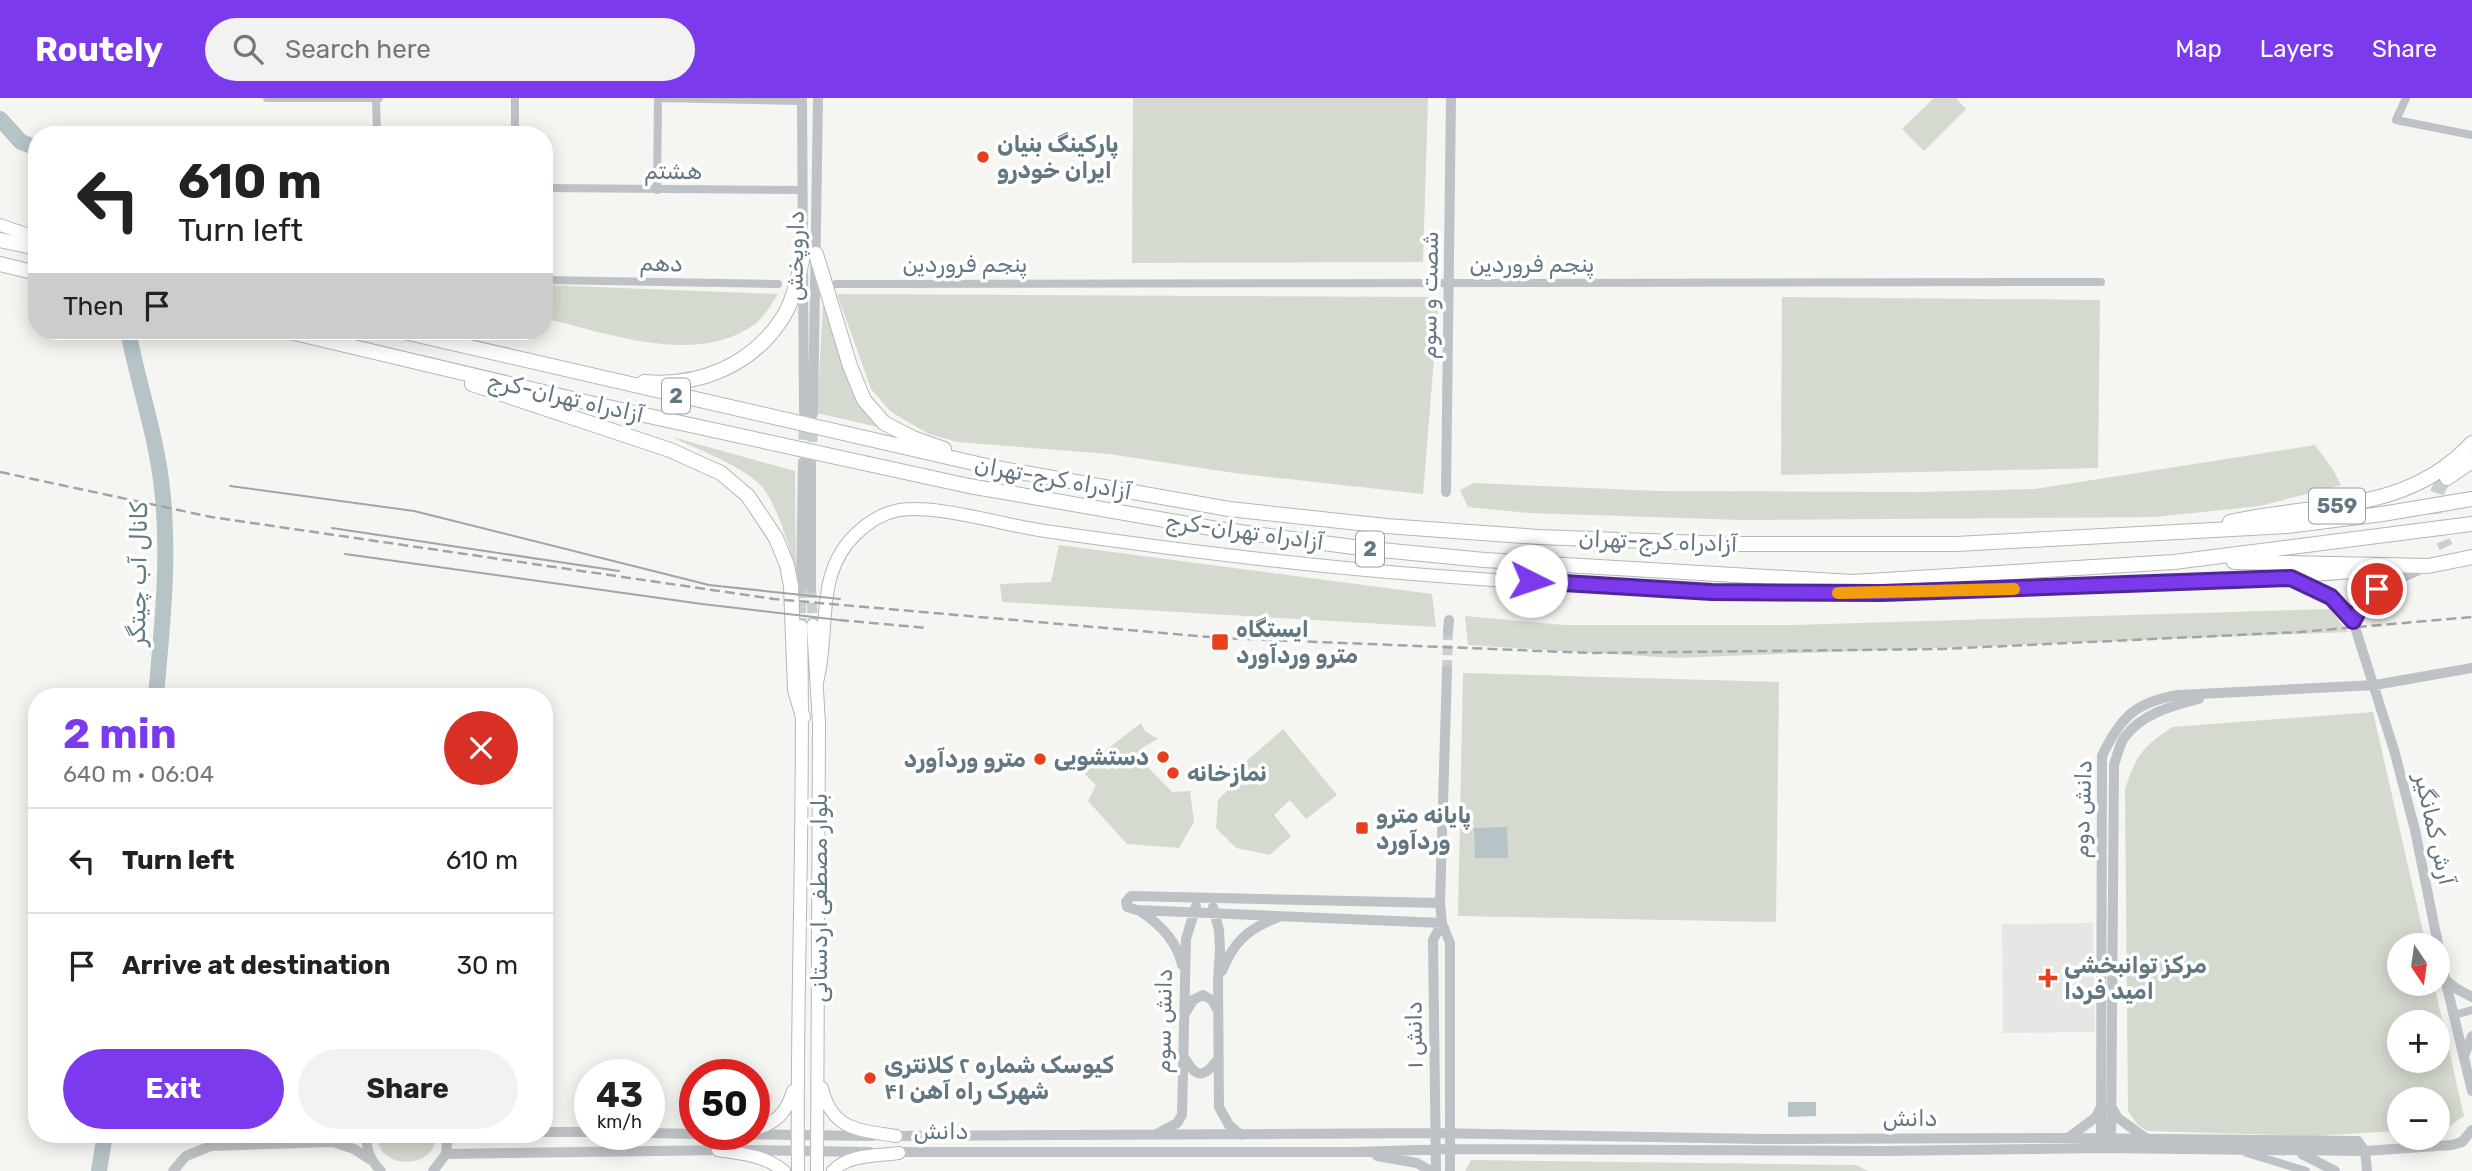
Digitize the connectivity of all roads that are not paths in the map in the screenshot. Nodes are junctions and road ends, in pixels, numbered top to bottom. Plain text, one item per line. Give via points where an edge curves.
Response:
1 (267, 98) edge
2 (378, 98) edge
3 (515, 98) edge
4 (659, 98) edge
5 (818, 98) edge
6 (1451, 98) edge
7 (2406, 98) edge
8 (802, 99) edge
9 (376, 126) edge
10 (516, 126) edge
11 (2472, 135) edge
12 (553, 188) edge
13 (657, 190) junction
14 (803, 190) junction
15 (0, 225) edge
16 (28, 235) edge
17 (0, 240) edge
18 (28, 246) edge
19 (810, 255) junction
20 (0, 264) edge
21 (28, 271) edge
22 (553, 281) edge
23 (2101, 282) dead end
24 (1450, 283) junction
25 (778, 284) dead end
26 (836, 284) dead end
27 (330, 340) edge
28 (441, 340) edge
29 (424, 365) junction
30 (602, 379) junction
31 (808, 413) tunnel mouth
32 (2472, 443) edge
33 (2472, 452) edge
34 (2472, 461) edge
35 (807, 463) tunnel mouth
36 (2451, 465) junction
37 (991, 467) junction
38 (2444, 481) tunnel mouth
39 (1446, 492) dead end
40 (2472, 499) edge
41 (2472, 524) edge
42 (2186, 533) junction
43 (2446, 547) dead end
44 (2470, 557) edge
45 (2174, 562) junction
46 (2428, 566) junction
47 (2291, 578) junction
48 (806, 588) tunnel mouth
49 (2353, 621) junction
50 (2472, 668) edge
51 (1447, 670) tunnel mouth
52 (817, 682) junction
53 (2375, 685) junction
54 (803, 718) junction
55 (1199, 897) junction
56 (1211, 897) junction
57 (1440, 903) junction
58 (1137, 910) junction
59 (1195, 912) junction
60 (1214, 912) junction
61 (1284, 916) junction
62 (1442, 923) junction
63 (2436, 933) edge
64 (1185, 980) junction
65 (1218, 980) junction
66 (2450, 983) edge
67 (2449, 996) edge
68 (2472, 997) edge
69 (2472, 1010) edge
70 (1185, 1013) junction
71 (1218, 1015) junction
72 (2454, 1016) junction
73 (2472, 1036) edge
74 (2464, 1056) junction
75 (1185, 1057) junction
76 (1219, 1058) junction
77 (818, 1070) junction
78 (798, 1074) junction
79 (2472, 1091) edge
80 (2106, 1103) junction
81 (770, 1124) edge
82 (2472, 1130) edge
83 (553, 1132) edge
84 (574, 1132) edge
85 (1436, 1133) junction
86 (1157, 1134) junction
87 (1451, 1134) junction
88 (770, 1135) edge
89 (797, 1136) junction
90 (817, 1136) junction
91 (896, 1136) junction
92 (1241, 1136) junction
93 (2067, 1138) junction
94 (2147, 1139) junction
95 (302, 1143) edge
96 (336, 1143) edge
97 (366, 1143) edge
98 (447, 1143) edge
99 (2106, 1143) junction
100 (2467, 1143) edge
101 (2227, 1148) junction
102 (1436, 1149) junction
103 (1450, 1149) junction
104 (718, 1150) joint
105 (770, 1150) edge
106 (798, 1150) junction
107 (2293, 1150) junction
108 (817, 1151) junction
109 (2365, 1151) junction
110 (899, 1153) junction
111 (1357, 1153) junction
112 (446, 1154) junction
113 (371, 1160) junction
114 (173, 1171) edge
115 (381, 1171) edge
116 (433, 1171) edge
117 (784, 1171) edge
118 (798, 1171) edge
119 (817, 1171) edge
120 (833, 1171) edge
121 (1433, 1171) edge
122 (1450, 1171) edge
123 (2306, 1171) edge
124 (2335, 1171) edge
125 (2367, 1171) edge

1 - 2 street
2 - 9 street
3 - 10 street
4 - 8 street
4 - 13 street
5 - 19 street, داروپخش
6 - 24 street, شصت و سوم
7 - 11 street via 2396,120
8 - 14 street, داروپخش
12 - 13 street, هشتم
13 - 14 street, هشتم
14 - 19 street, داروپخش
15 - 16 main road
17 - 18 highway
19 - 30 highway via 784,316 738,362 711,376 684,382
19 - 31 street, داروپخش
19 - 37 highway via 856,384 872,411 913,438
20 - 21 highway
22 - 25 street, دهم
23 - 24 street, پنجم فروردین
24 - 26 street, پنجم فروردین
24 - 39 street, شصت و سوم
27 - 29 highway, آزادراه تهران-کرج / 2
28 - 30 highway, آزادراه کرج-تهران / 2
29 - 45 highway, آزادراه تهران-کرج / 2 via 969,486 1217,529 1361,548 1852,582
29 - 54 highway via 670,450 721,472 748,496 776,538 787,565 795,690
30 - 37 highway, آزادراه کرج-تهران / 2
32 - 36 highway, 559
33 - 36 highway
34 - 38 highway
35 - 48 street
36 - 42 highway, 559 via 2389,496 2243,519
37 - 42 highway, آزادراه کرج-تهران / 2 via 1229,509 1538,537 1730,544 1956,544
40 - 42 highway, آزادراه کرج-تهران / 2 via 2287,526
41 - 45 highway, آزادراه تهران-کرج / 2
43 - 44 highway via 2455,555
44 - 46 highway
45 - 46 highway
46 - 47 main road
46 - 49 street via 2377,589
47 - 49 street via 2331,597
47 - 52 main road via 1882,593 1657,589 1400,573 1208,553 1041,531 922,509 894,511 868,523 849,540 833,566
49 - 53 street, آرش کمانگیر
50 - 53 street, دانش دوم
51 - 57 street, دانش ۱
52 - 54 main road, بلوار مصطفی اردستانی via 807,626
52 - 77 main road, بلوار مصطفی اردستانی
53 - 63 street, آرش کمانگیر via 2415,830
53 - 80 street, دانش دوم via 2218,694 2144,718 2123,739 2114,765
54 - 78 main road, بلوار مصطفی اردستانی
55 - 56 street
55 - 58 street via 1127,898 1127,907
55 - 59 street, دانش سوم
56 - 57 street
56 - 60 street
57 - 62 street, دانش ۱
58 - 59 street
58 - 64 street via 1161,925 1181,957
59 - 60 street
59 - 64 street, دانش سوم via 1186,939
60 - 61 street
60 - 65 street via 1219,930
61 - 62 street
61 - 65 street via 1249,930 1228,955
62 - 85 street, دانش ۱ via 1433,940
62 - 87 street, دانش ۱ via 1450,943
64 - 70 street, دانش سوم
65 - 71 street
66 - 68 street
67 - 72 street, آرش کمانگیر
69 - 72 street
70 - 71 street via 1193,1000 1203,995 1212,1000
70 - 75 street, دانش سوم
71 - 76 street
72 - 74 street, آرش کمانگیر
73 - 74 street
74 - 79 street, آرش کمانگیر
75 - 76 street via 1191,1070 1199,1073 1206,1073
75 - 86 street, دانش سوم via 1182,1115
76 - 92 street via 1219,1107
77 - 90 main road, بلوار مصطفی اردستانی
77 - 91 main road via 827,1108 840,1122
78 - 81 main road via 789,1105
78 - 89 main road, بلوار مصطفی اردستانی
80 - 93 street via 2096,1117
80 - 94 street
80 - 99 street, دانش دوم
82 - 100 street
83 - 84 street
85 - 87 street, دانش
85 - 92 street, دانش
85 - 102 street, دانش ۱
86 - 91 street, دانش
86 - 92 street, دانش
87 - 93 street, دانش
87 - 103 street, دانش ۱
88 - 89 street, دانش
89 - 90 street, دانش
89 - 106 main road, بلوار مصطفی اردستانی
90 - 91 street, دانش
90 - 108 main road, بلوار مصطفی اردستانی
93 - 99 street, دانش
94 - 99 street, دانش
94 - 109 street, دانش via 2358,1141
95 - 114 street via 211,1146 186,1156
96 - 113 street
97 - 113 street
98 - 112 street
99 - 101 street, دانش
99 - 103 street, دانش via 1896,1150
100 - 109 street, دانش
101 - 107 street, دانش
101 - 123 street
102 - 103 street, دانش
102 - 111 street, دانش
102 - 121 street, دانش ۱
103 - 122 street, دانش ۱
104 - 112 street, دانش
104 - 117 main road via 754,1155
105 - 106 street, دانش
106 - 108 street, دانش
106 - 118 main road, بلوار مصطفی اردستانی
107 - 109 street, دانش
107 - 124 street
108 - 110 street, دانش
108 - 119 main road, بلوار مصطفی اردستانی
109 - 125 street
110 - 111 street, دانش
110 - 120 main road via 848,1160
111 - 121 street via 1409,1161
112 - 116 street
113 - 115 street

